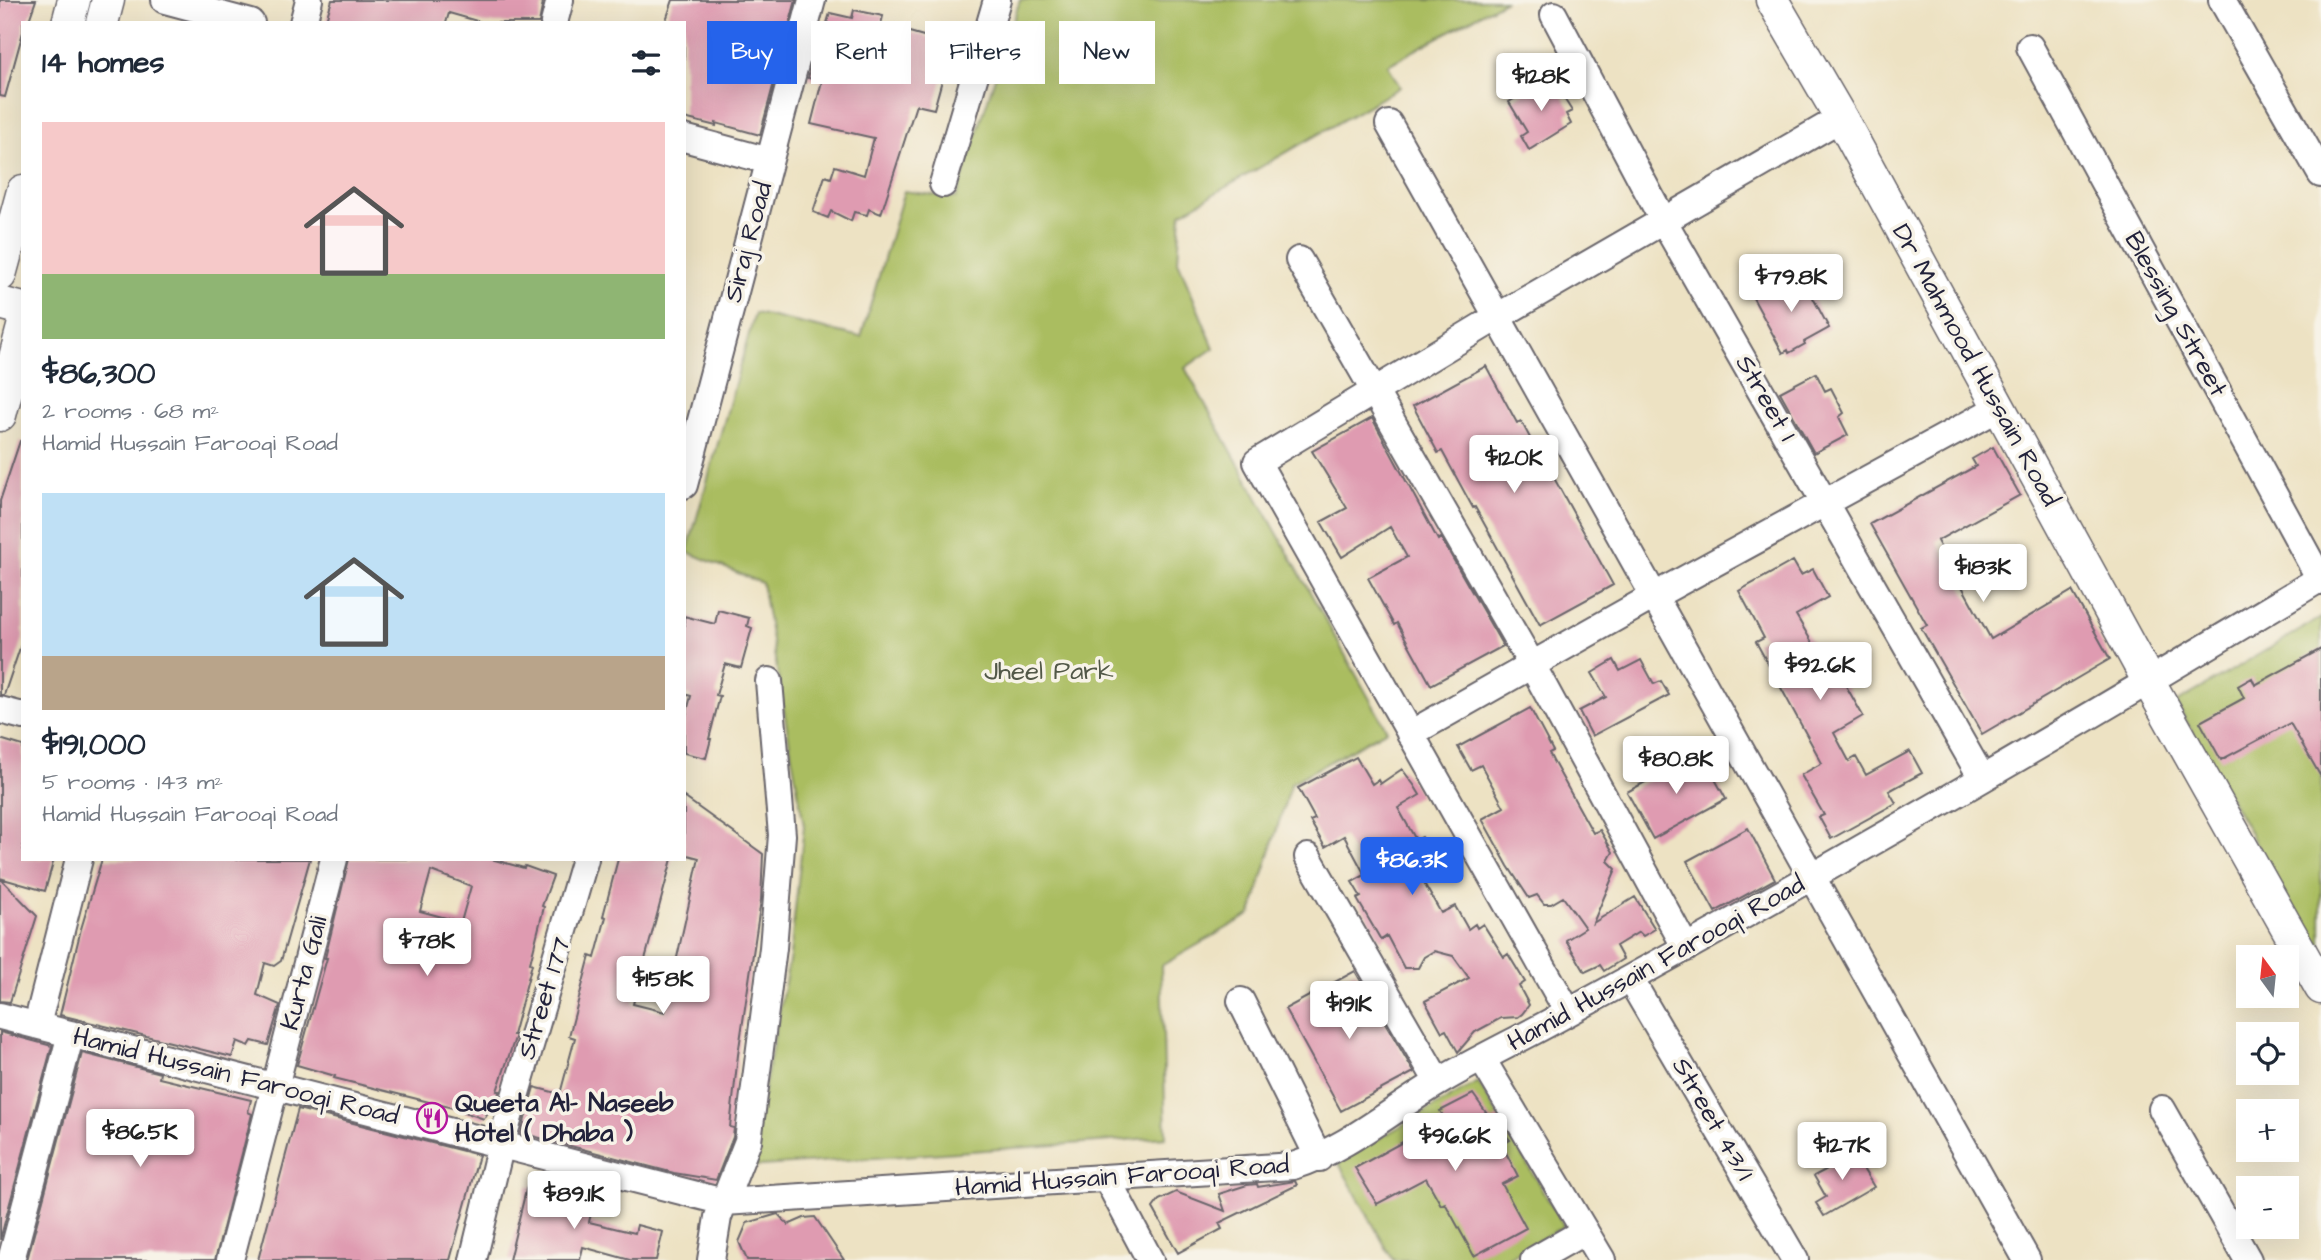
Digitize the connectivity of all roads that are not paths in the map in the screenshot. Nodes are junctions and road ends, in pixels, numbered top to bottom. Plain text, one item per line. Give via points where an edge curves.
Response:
1 (74, 0) edge
2 (108, 0) edge
3 (165, 0) edge
4 (309, 0) edge
5 (560, 0) edge
6 (813, 0) edge
7 (997, 0) edge
8 (1772, 0) edge
9 (2222, 0) edge
10 (1554, 15) dead end
11 (69, 21) edge
12 (103, 21) edge
13 (244, 21) edge
14 (304, 21) edge
15 (555, 21) edge
16 (2030, 47) dead end
17 (1841, 118) junction
18 (1389, 124) dead end
19 (686, 139) edge
20 (769, 161) junction
21 (2321, 174) edge
22 (943, 184) dead end
23 (21, 198) edge
24 (1663, 220) junction
25 (1299, 260) dead end
26 (0, 275) edge
27 (0, 303) edge
28 (21, 308) edge
29 (1496, 317) junction
30 (16, 341) edge
31 (1375, 390) junction
32 (2000, 407) junction
33 (0, 415) edge
34 (686, 477) edge
35 (1826, 502) junction
36 (2321, 580) edge
37 (1654, 596) junction
38 (1532, 665) junction
39 (769, 681) dead end
40 (2149, 682) junction
41 (0, 710) edge
42 (21, 715) edge
43 (1410, 734) junction
44 (1982, 778) junction
45 (1308, 857) dead end
46 (78, 861) edge
47 (333, 861) edge
48 (582, 861) edge
49 (1811, 877) junction
50 (1686, 948) junction
51 (1630, 979) junction
52 (2321, 988) edge
53 (1241, 1001) dead end
54 (1568, 1012) junction
55 (0, 1016) edge
56 (37, 1025) junction
57 (71, 1034) junction
58 (1482, 1059) junction
59 (1438, 1082) junction
60 (275, 1086) junction
61 (2162, 1109) dead end
62 (501, 1144) junction
63 (1319, 1158) junction
64 (1107, 1179) junction
65 (724, 1202) junction
66 (1585, 1231) junction
67 (714, 1258) edge
68 (11, 1260) edge
69 (230, 1260) edge
70 (473, 1260) edge
71 (1150, 1260) edge
72 (1534, 1260) edge
73 (1602, 1260) edge
74 (1795, 1260) edge
75 (2027, 1260) edge
76 (2248, 1260) edge

1 - 11 main road
2 - 12 main road
3 - 13 street
4 - 14 street
5 - 15 street
6 - 20 street, Siraj Road
7 - 22 street
8 - 17 main road, Dr Mahmood Hussain Road
9 - 21 street
10 - 24 street, Street 1
16 - 36 street, Blessing Street
17 - 24 street
17 - 32 main road, Dr Mahmood Hussain Road
18 - 29 street
19 - 20 street
20 - 34 street, Siraj Road
23 - 26 main road
24 - 29 street
24 - 35 street, Street 1
25 - 31 street
27 - 28 main road
29 - 31 street
29 - 37 street
30 - 33 main road
31 - 38 street
31 - 43 street via 1257,462
32 - 35 street
32 - 40 main road, Dr Mahmood Hussain Road
35 - 37 street
35 - 44 street, Street 1
36 - 40 street, Hamid Hussain Farooqi Road
37 - 38 street
37 - 49 street
38 - 43 street
38 - 50 street
39 - 65 street via 782,835 778,892 748,1141
40 - 44 street, Hamid Hussain Farooqi Road
40 - 52 main road, Dr Mahmood Hussain Road
41 - 42 street
43 - 54 street
44 - 49 street, Hamid Hussain Farooqi Road
45 - 59 street
46 - 56 street
47 - 60 street, Kurta Gali
48 - 62 street, Street 177
49 - 50 street, Hamid Hussain Farooqi Road
49 - 75 street
50 - 51 street, Hamid Hussain Farooqi Road
51 - 54 street, Hamid Hussain Farooqi Road
51 - 74 street, Street 43/1
53 - 63 street
54 - 58 street, Hamid Hussain Farooqi Road
55 - 56 street, Hamid Hussain Farooqi Road
56 - 57 street, Hamid Hussain Farooqi Road
57 - 60 street, Hamid Hussain Farooqi Road
57 - 68 street
58 - 59 street, Hamid Hussain Farooqi Road
58 - 66 street
59 - 63 street, Hamid Hussain Farooqi Road
60 - 62 street, Hamid Hussain Farooqi Road
60 - 69 street, Kurta Gali
61 - 76 street
62 - 65 street, Hamid Hussain Farooqi Road
62 - 70 street, Street 177
63 - 64 street, Hamid Hussain Farooqi Road via 1293,1166
64 - 65 street, Hamid Hussain Farooqi Road
64 - 71 street
65 - 67 street
66 - 72 street
66 - 73 street

